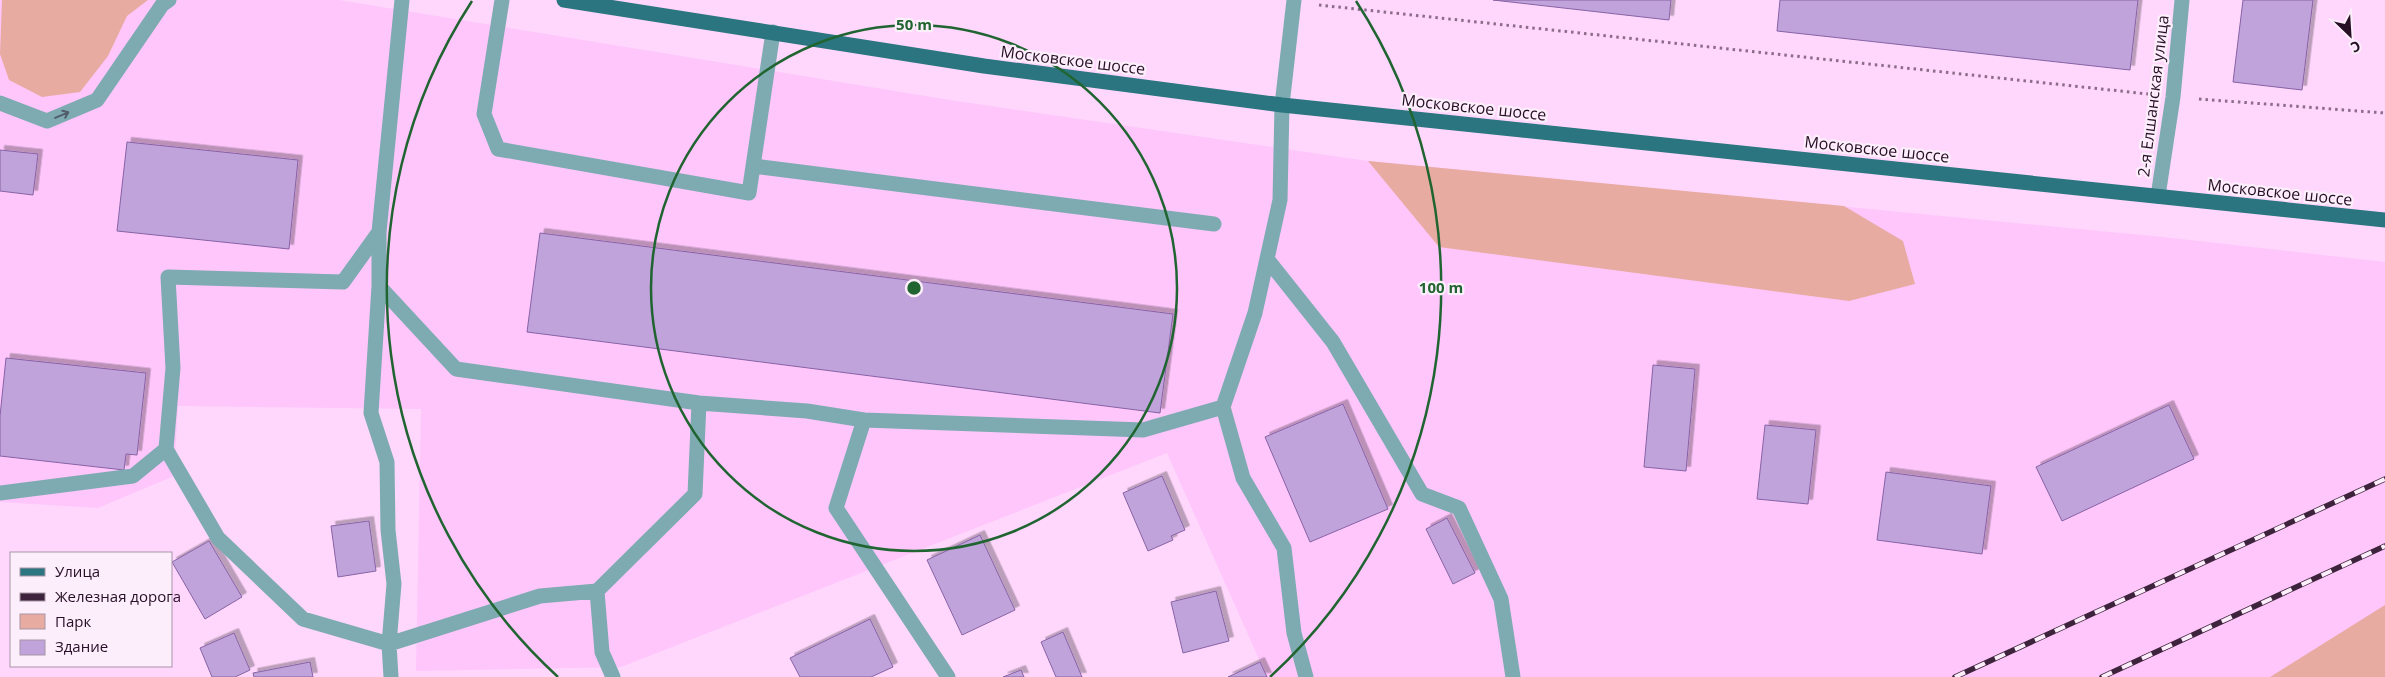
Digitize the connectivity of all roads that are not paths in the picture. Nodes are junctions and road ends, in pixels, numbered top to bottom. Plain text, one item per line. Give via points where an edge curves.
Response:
1 (169, 0) edge
2 (402, 0) edge
3 (502, 0) edge
4 (564, 0) edge
5 (2182, 0) edge
6 (1294, 1) edge
7 (773, 32) junction
8 (0, 103) edge
9 (1282, 105) junction
10 (753, 166) junction
11 (2158, 196) junction
12 (2385, 220) edge
13 (1214, 224) dead end
14 (379, 232) junction
15 (1267, 259) junction
16 (379, 286) junction
17 (699, 403) junction
18 (1223, 407) junction
19 (864, 420) junction
20 (166, 450) junction
21 (0, 492) edge
22 (597, 591) junction
23 (389, 644) junction
24 (391, 677) edge
25 (613, 677) edge
26 (948, 677) edge
27 (1306, 677) edge
28 (1513, 677) edge

8 -> 1 street via 47,121 98,100 162,5
2 - 14 street
3 - 10 street via 484,114 498,148 749,193
4 - 7 main road, Московское шоссе
5 - 11 street, 2-я Елшанская улица via 2173,97
6 - 9 street
7 - 9 main road, Московское шоссе via 984,66
7 - 10 street
9 - 11 main road, Московское шоссе
9 - 15 street via 1280,200
10 - 13 street
11 - 12 main road, Московское шоссе
14 - 16 street
14 - 20 street via 343,282 168,277 173,368
15 - 18 street via 1255,313
15 - 28 street via 1333,342 1422,494 1458,508 1501,600
16 - 17 street via 456,369
16 - 23 street via 371,413 387,462 388,530 394,584
17 - 19 street via 807,411
17 - 22 street via 695,494
18 - 19 street via 1143,430
18 - 27 street via 1242,478 1284,548 1294,633
19 - 26 street via 836,508
20 - 21 street via 133,476
20 - 23 street via 218,538 303,619
22 - 23 street via 540,596
22 - 25 street via 602,652
23 - 24 street

